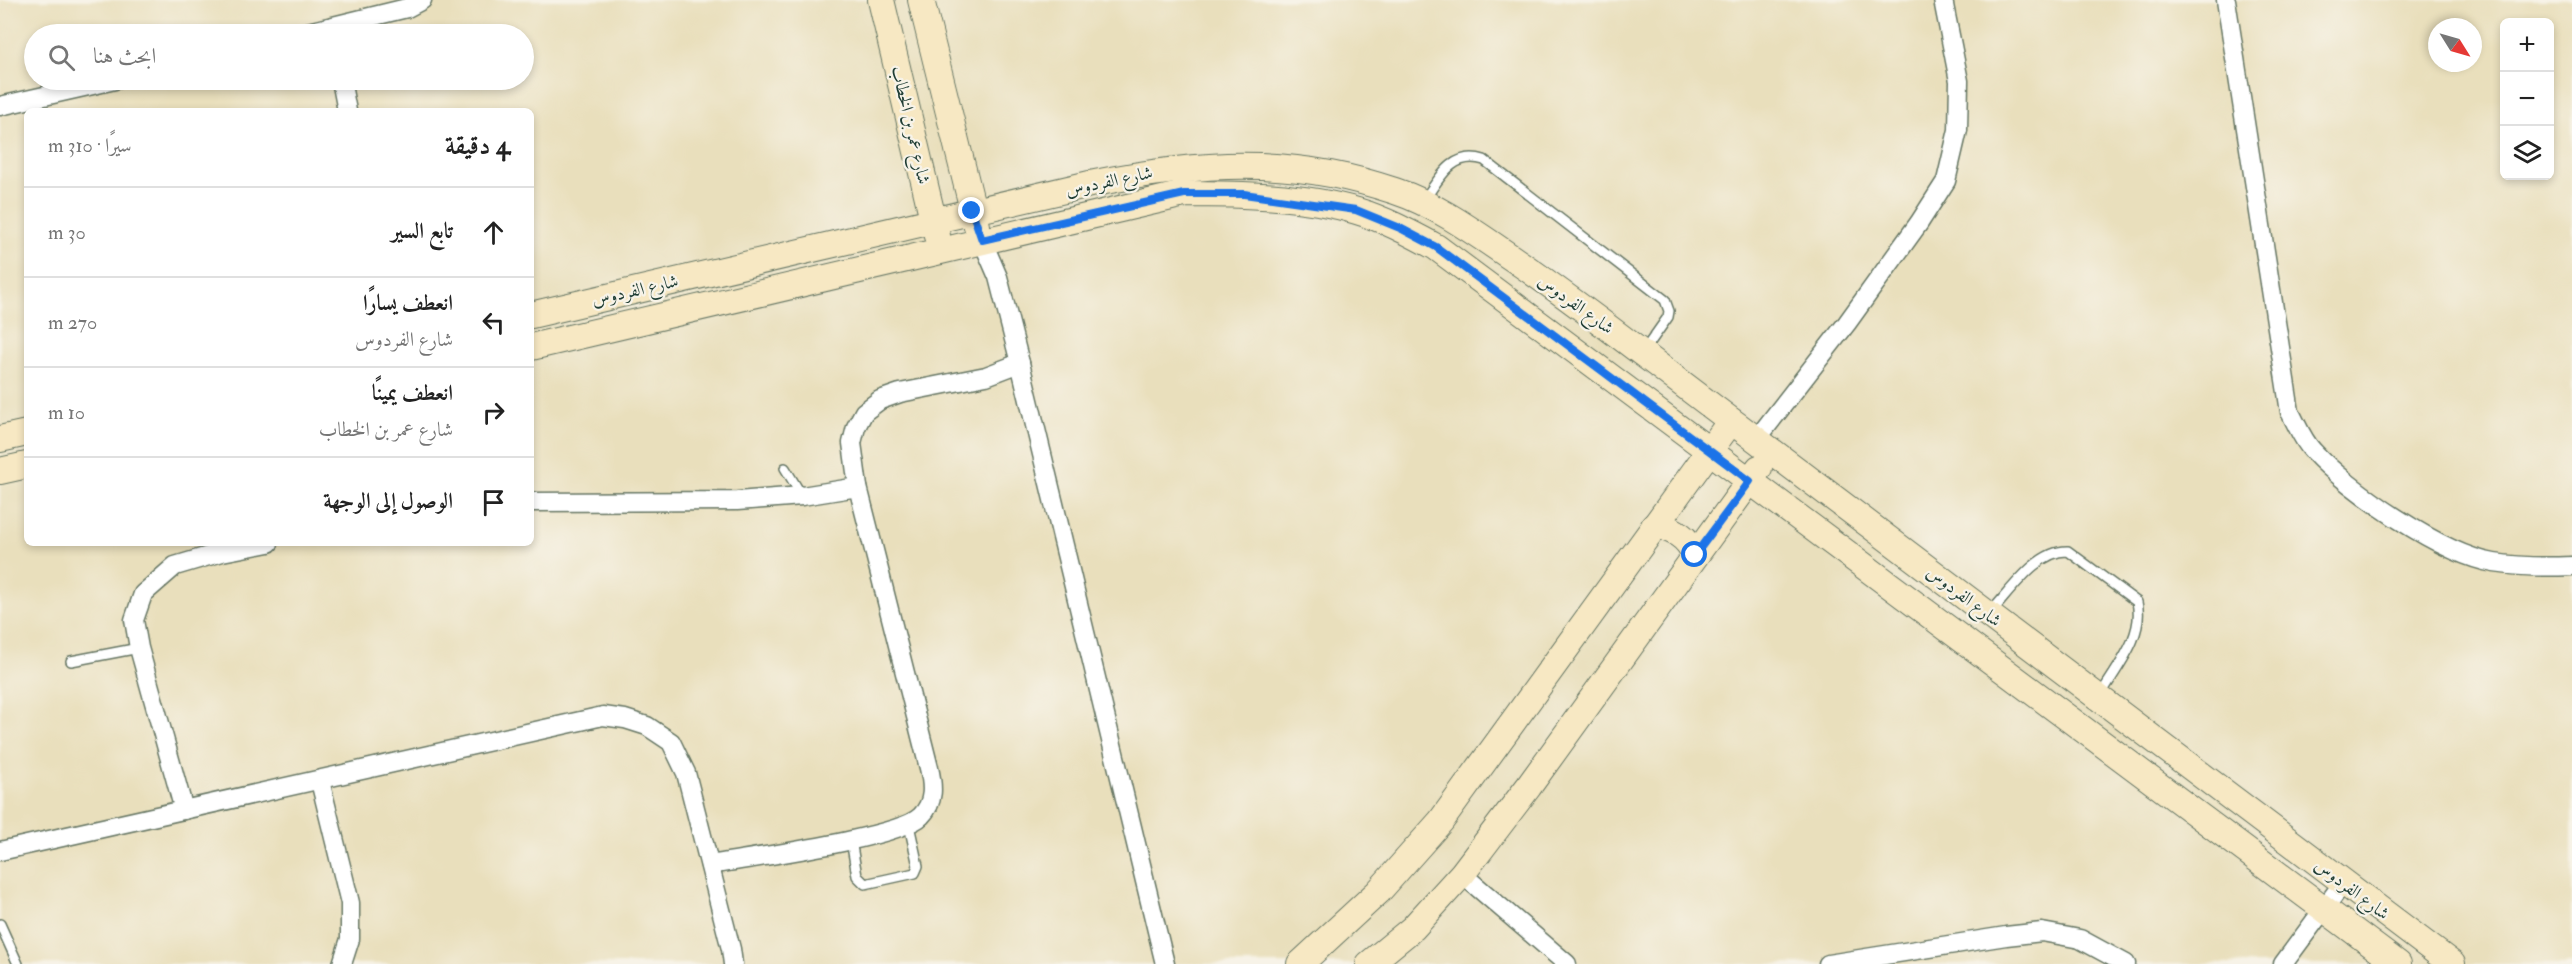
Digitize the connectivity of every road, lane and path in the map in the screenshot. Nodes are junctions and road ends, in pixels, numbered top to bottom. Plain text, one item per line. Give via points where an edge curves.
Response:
1 (422, 0) edge
2 (881, 0) edge
3 (921, 0) edge
4 (1943, 0) edge
5 (2226, 0) edge
6 (353, 24) edge
7 (71, 90) edge
8 (343, 90) edge
9 (0, 106) edge
10 (346, 108) edge
11 (1422, 204) junction
12 (972, 211) junction
13 (934, 221) junction
14 (982, 240) junction
15 (941, 250) junction
16 (585, 302) junction
17 (534, 314) edge
18 (594, 332) junction
19 (534, 346) edge
20 (1643, 353) junction
21 (1020, 363) junction
22 (1680, 382) junction
23 (1658, 412) junction
24 (1731, 421) junction
25 (24, 434) edge
26 (0, 439) edge
27 (1764, 445) junction
28 (1709, 451) junction
29 (24, 466) edge
30 (785, 468) dead end
31 (0, 471) edge
32 (1750, 481) junction
33 (1812, 482) junction
34 (858, 487) junction
35 (802, 496) junction
36 (534, 502) edge
37 (1791, 512) junction
38 (1654, 526) junction
39 (253, 546) edge
40 (1695, 555) junction
41 (2572, 566) edge
42 (1988, 615) junction
43 (139, 648) junction
44 (71, 661) dead end
45 (2099, 699) junction
46 (320, 781) junction
47 (184, 810) junction
48 (909, 825) junction
49 (851, 840) junction
50 (0, 851) edge
51 (710, 865) junction
52 (1462, 874) junction
53 (2343, 882) junction
54 (2324, 909) junction
55 (0, 924) edge
56 (18, 964) edge
57 (342, 964) edge
58 (733, 964) edge
59 (1165, 964) edge
60 (1300, 964) edge
61 (1369, 964) edge
62 (1567, 964) edge
63 (1828, 964) edge
64 (2126, 964) edge
65 (2283, 964) edge
66 (2398, 964) edge
67 (2452, 964) edge

1 - 6 street
2 - 13 street, شارع عمر بن الخطاب
3 - 12 street
4 - 27 street via 1959,81 1958,130 1946,181
5 - 41 street via 2290,412 2311,450 2340,478 2393,516 2454,550 2493,563
7 - 9 street
8 - 10 street
11 - 12 street, شارع الفردوس via 1399,192 1343,176 1248,164 1155,171
11 - 20 street, شارع الفردوس via 1482,238
11 - 20 lane via 1450,165 1467,157 1484,160 1665,300 1668,317
12 - 13 street, شارع الفردوس
12 - 14 street
13 - 15 street, شارع عمر بن الخطاب
13 - 16 street, شارع الفردوس
14 - 15 street, شارع الفردوس
14 - 21 street via 998,277
14 - 23 street, شارع الفردوس via 1184,194 1244,194 1356,210 1436,247
15 - 18 street, شارع الفردوس
16 - 17 street, شارع الفردوس
16 - 18 street
18 - 19 street, شارع الفردوس
20 - 22 street, شارع الفردوس
21 - 34 street via 986,376 900,393 880,400 864,412 852,443
21 - 59 street
22 - 23 street
22 - 24 street, شارع الفردوس
23 - 28 street, شارع الفردوس
24 - 27 street, شارع الفردوس
24 - 28 street
25 - 26 street
27 - 32 street
27 - 33 street, شارع الفردوس
28 - 32 street, شارع الفردوس
28 - 38 street
29 - 31 street
30 - 35 lane
32 - 37 street, شارع الفردوس
32 - 40 street
33 - 37 street
33 - 42 street, شارع الفردوس
34 - 35 street
34 - 48 street via 933,787 930,804
35 - 36 street via 689,503
37 - 54 street, شارع الفردوس
38 - 40 street via 1680,534
38 - 60 street via 1441,820 1378,892
39 - 43 street via 175,566 143,594 134,620
40 - 52 street
42 - 45 street, شارع الفردوس
42 - 45 lane via 2038,561 2055,550 2068,551 2137,602 2138,629
43 - 44 lane
43 - 47 street
45 - 53 street, شارع الفردوس
46 - 47 street
46 - 51 street via 603,716 625,719 647,726 671,742 686,773
46 - 57 street via 350,903 350,939
47 - 50 street
48 - 49 street
48 - 49 lane via 918,866 915,873 906,877 865,885 857,876
49 - 51 street
51 - 58 street
52 - 61 street via 1413,928
52 - 62 street
53 - 54 street
53 - 67 street, شارع الفردوس
54 - 65 street
54 - 66 street, شارع الفردوس
55 - 56 lane
63 - 64 street via 2042,933 2080,939

